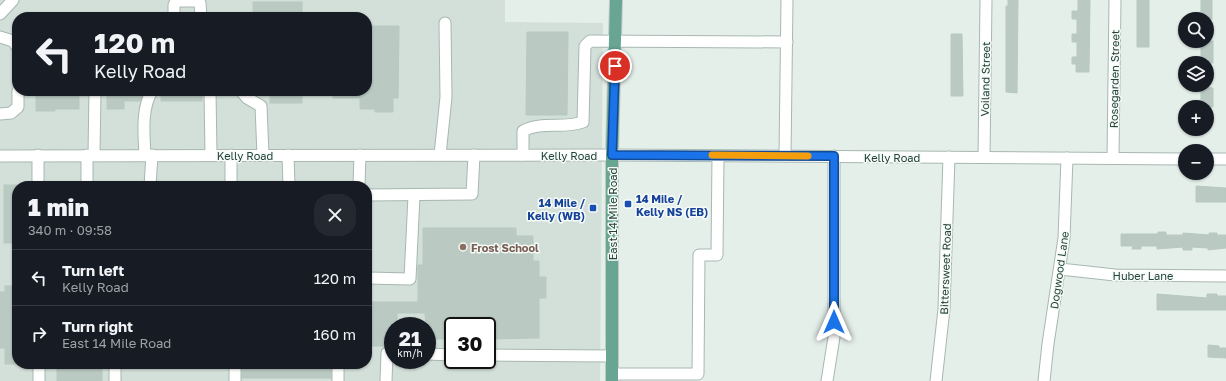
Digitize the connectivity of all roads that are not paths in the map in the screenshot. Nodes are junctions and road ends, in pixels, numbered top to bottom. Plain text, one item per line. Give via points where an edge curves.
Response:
1 (13, 0) edge
2 (616, 0) edge
3 (787, 0) edge
4 (986, 0) edge
5 (1115, 0) edge
6 (174, 12) edge
7 (200, 12) edge
8 (0, 14) edge
9 (445, 23) dead end
10 (0, 37) edge
11 (12, 41) edge
12 (616, 41) junction
13 (787, 42) junction
14 (18, 96) edge
15 (95, 96) edge
16 (150, 96) edge
17 (210, 96) edge
18 (245, 96) edge
19 (0, 114) edge
20 (91, 155) junction
21 (148, 155) junction
22 (211, 155) junction
23 (231, 155) junction
24 (263, 155) junction
25 (288, 155) junction
26 (360, 155) junction
27 (440, 155) junction
28 (474, 155) junction
29 (523, 155) junction
30 (612, 155) junction
31 (0, 156) edge
32 (38, 156) junction
33 (718, 156) junction
34 (784, 156) junction
35 (834, 156) junction
36 (949, 157) junction
37 (984, 157) junction
38 (1067, 158) junction
39 (1112, 158) junction
40 (1178, 159) edge
41 (1214, 159) edge
42 (1226, 159) edge
43 (38, 181) edge
44 (88, 181) edge
45 (150, 181) edge
46 (231, 181) edge
47 (289, 181) edge
48 (359, 181) edge
49 (372, 195) edge
50 (414, 196) junction
51 (1060, 268) junction
52 (1226, 276) edge
53 (372, 278) edge
54 (496, 355) edge
55 (612, 356) junction
56 (39, 369) edge
57 (115, 369) edge
58 (235, 369) edge
59 (338, 369) edge
60 (386, 369) edge
61 (612, 377) edge
62 (39, 381) edge
63 (115, 381) edge
64 (235, 381) edge
65 (338, 381) edge
66 (386, 381) edge
67 (827, 381) edge
68 (936, 381) edge
69 (1044, 381) edge

1 - 8 street
2 - 12 main road, East 14 Mile Road
3 - 13 street
4 - 37 street, Voiland Street
5 - 39 street, Rosegarden Street
6 - 7 street via 176,1 196,1 200,3
9 - 27 street via 446,97
10 - 11 street
12 - 13 street
12 - 29 street via 590,41 585,46 583,122 574,126 531,127 523,131
12 - 30 main road, East 14 Mile Road
13 - 34 street
14 - 19 street via 18,107 11,113
15 - 20 street
16 - 21 street via 144,126
17 - 22 street
18 - 24 street via 261,106
20 - 21 street, Kelly Road
20 - 32 street, Kelly Road
20 - 44 street
21 - 22 street, Kelly Road
21 - 45 street
22 - 23 street, Kelly Road
23 - 24 street, Kelly Road
23 - 46 street
24 - 25 street, Kelly Road
25 - 26 street, Kelly Road
25 - 47 street
26 - 27 street, Kelly Road
26 - 48 street
27 - 28 street, Kelly Road
28 - 29 street, Kelly Road
28 - 50 street via 472,194
29 - 30 street, Kelly Road
30 - 33 street, Kelly Road
30 - 55 main road, East 14 Mile Road
31 - 32 street, Kelly Road
32 - 43 street
33 - 34 street, Kelly Road
33 - 61 street via 717,255 699,255 698,374
34 - 35 street, Kelly Road
35 - 36 street, Kelly Road
35 - 67 street via 834,337
36 - 37 street, Kelly Road
36 - 68 street, Bittersweet Road via 944,309
37 - 38 street, Kelly Road
38 - 39 street, Kelly Road
38 - 51 street, Dogwood Lane via 1066,212
39 - 40 street, Kelly Road
41 - 42 street
49 - 50 street
50 - 53 street via 410,279
51 - 52 street, Huber Lane via 1115,275
51 - 69 street, Dogwood Lane
54 - 55 street
55 - 61 main road, East 14 Mile Road
56 - 62 street
57 - 63 street
58 - 64 street
59 - 65 street
60 - 66 street

